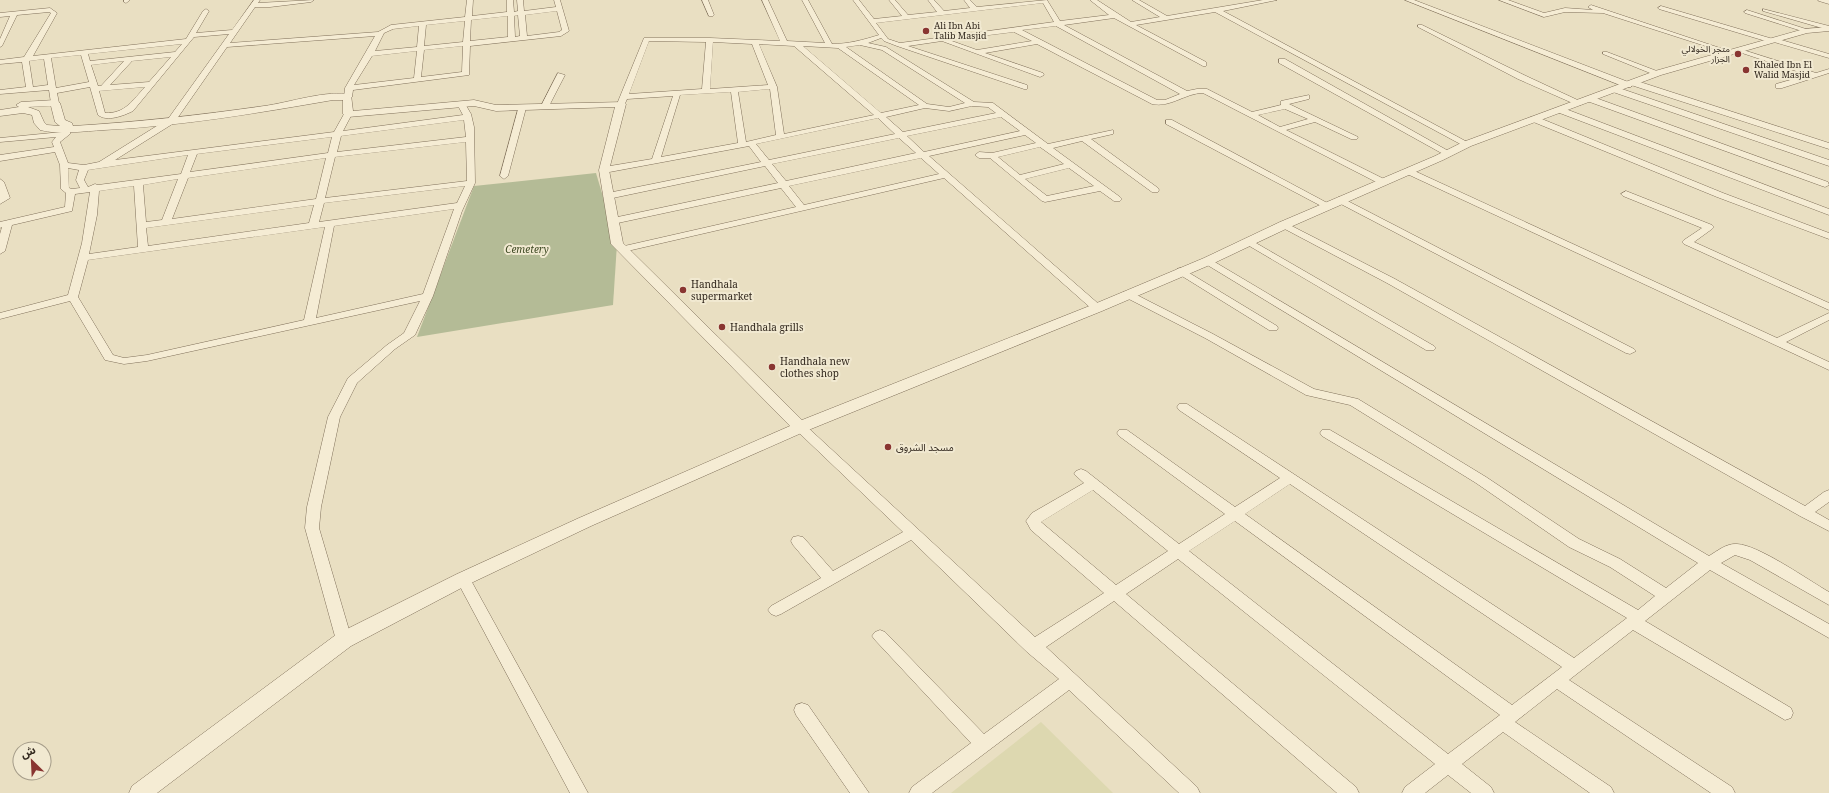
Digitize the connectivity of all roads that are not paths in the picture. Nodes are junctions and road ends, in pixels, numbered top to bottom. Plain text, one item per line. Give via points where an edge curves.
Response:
1 (311, 0) edge
2 (470, 0) edge
3 (510, 0) edge
4 (520, 0) edge
5 (557, 0) edge
6 (705, 0) edge
7 (765, 0) edge
8 (805, 0) edge
9 (856, 0) edge
10 (892, 0) edge
11 (931, 0) edge
12 (967, 0) edge
13 (1009, 0) edge
14 (1093, 0) edge
15 (1135, 0) edge
16 (1274, 0) edge
17 (1408, 0) edge
18 (1502, 0) edge
19 (1821, 0) edge
20 (1045, 1) edge
21 (255, 2) edge
22 (1829, 2) edge
23 (1015, 5) junction
24 (1591, 7) dead end
25 (1682, 7) dead end
26 (1661, 8) dead end
27 (559, 9) junction
28 (975, 9) junction
29 (1217, 10) junction
30 (1765, 10) dead end
31 (206, 11) dead end
32 (1608, 12) junction
33 (1747, 12) dead end
34 (522, 13) junction
35 (14, 14) junction
36 (510, 14) junction
37 (942, 14) junction
38 (0, 15) edge
39 (711, 15) dead end
40 (1115, 16) junction
41 (468, 18) junction
42 (907, 18) junction
43 (1166, 18) junction
44 (873, 21) junction
45 (423, 23) junction
46 (0, 24) edge
47 (1058, 24) junction
48 (1130, 24) junction
49 (10, 25) junction
50 (1420, 26) dead end
51 (0, 28) edge
52 (1016, 30) junction
53 (1823, 31) edge
54 (233, 32) junction
55 (380, 34) junction
56 (882, 36) junction
57 (190, 38) junction
58 (524, 39) junction
59 (512, 40) junction
60 (710, 40) junction
61 (941, 40) junction
62 (1776, 40) junction
63 (755, 42) junction
64 (1036, 42) junction
65 (784, 43) junction
66 (860, 43) junction
67 (466, 44) junction
68 (796, 44) junction
69 (0, 45) edge
70 (224, 45) junction
71 (899, 45) junction
72 (830, 46) junction
73 (840, 46) junction
74 (884, 48) junction
75 (420, 49) junction
76 (1733, 51) junction
77 (84, 52) junction
78 (977, 52) junction
79 (1605, 53) dead end
80 (177, 54) junction
81 (370, 54) junction
82 (47, 56) junction
83 (1829, 56) edge
84 (0, 58) edge
85 (27, 58) junction
86 (130, 59) junction
87 (1282, 61) dead end
88 (0, 62) edge
89 (87, 64) junction
90 (1203, 64) dead end
91 (1829, 71) edge
92 (1658, 73) junction
93 (1818, 74) junction
94 (561, 75) dead end
95 (1040, 75) dead end
96 (1829, 76) edge
97 (417, 80) junction
98 (152, 84) junction
99 (94, 86) junction
100 (1626, 86) junction
101 (1779, 86) dead end
102 (773, 87) junction
103 (1024, 87) dead end
104 (103, 88) junction
105 (30, 89) junction
106 (54, 89) junction
107 (734, 90) junction
108 (706, 91) junction
109 (0, 92) edge
110 (349, 92) junction
111 (1185, 93) junction
112 (677, 94) junction
113 (1306, 97) dead end
114 (622, 100) junction
115 (1585, 101) junction
116 (55, 103) junction
117 (461, 104) junction
118 (972, 104) junction
119 (545, 106) junction
120 (925, 106) junction
121 (1286, 106) junction
122 (0, 108) edge
123 (522, 108) junction
124 (1560, 110) junction
125 (0, 113) edge
126 (348, 114) junction
127 (1002, 114) junction
128 (1250, 115) junction
129 (880, 116) junction
130 (468, 117) junction
131 (1534, 119) junction
132 (1314, 120) junction
133 (170, 121) junction
134 (1169, 122) dead end
135 (1280, 129) junction
136 (68, 132) junction
137 (1028, 132) junction
138 (1110, 132) dead end
139 (337, 134) junction
140 (900, 135) junction
141 (780, 137) junction
142 (1084, 138) junction
143 (1354, 138) dead end
144 (470, 139) junction
145 (0, 140) edge
146 (751, 143) junction
147 (1467, 144) junction
148 (742, 145) junction
149 (1043, 145) junction
150 (1829, 146) edge
151 (58, 149) junction
152 (194, 152) junction
153 (1448, 153) junction
154 (922, 154) junction
155 (332, 155) junction
156 (979, 155) dead end
157 (992, 156) junction
158 (0, 158) edge
159 (656, 161) junction
160 (766, 163) junction
161 (1829, 163) edge
162 (102, 164) junction
163 (64, 165) junction
164 (1069, 165) junction
165 (84, 168) junction
166 (604, 170) junction
167 (1408, 171) junction
168 (185, 175) junction
169 (946, 175) junction
170 (504, 176) dead end
171 (1018, 178) junction
172 (0, 182) edge
173 (138, 182) junction
174 (1383, 182) junction
175 (471, 183) junction
176 (784, 184) junction
177 (1825, 184) dead end
178 (90, 188) junction
179 (1100, 188) junction
180 (1155, 190) dead end
181 (71, 192) junction
182 (1626, 194) dead end
183 (608, 196) junction
184 (1118, 199) dead end
185 (0, 201) edge
186 (321, 201) junction
187 (1334, 203) junction
188 (460, 205) junction
189 (802, 208) junction
190 (1829, 212) edge
191 (166, 221) junction
192 (613, 221) junction
193 (4, 224) edge
194 (330, 224) junction
195 (1284, 225) junction
196 (141, 226) junction
197 (314, 227) junction
198 (1829, 236) edge
199 (1249, 242) junction
200 (622, 249) junction
201 (143, 250) junction
202 (0, 251) edge
203 (84, 258) junction
204 (1208, 261) junction
205 (1181, 271) junction
206 (1127, 294) junction
207 (428, 296) junction
208 (73, 297) junction
209 (1829, 307) edge
210 (1096, 308) junction
211 (0, 316) edge
212 (1829, 316) edge
213 (309, 323) junction
214 (1274, 328) dead end
215 (1778, 342) junction
216 (1430, 348) dead end
217 (1630, 351) dead end
218 (1829, 366) edge
219 (1183, 407) dead end
220 (800, 427) junction
221 (1123, 433) dead end
222 (1326, 433) dead end
223 (1290, 478) junction
224 (1829, 495) edge
225 (1805, 513) junction
226 (1236, 515) junction
227 (1829, 526) edge
228 (912, 533) junction
229 (798, 541) dead end
230 (1179, 550) junction
231 (1709, 563) junction
232 (463, 579) junction
233 (831, 579) junction
234 (1115, 594) junction
235 (1667, 596) junction
236 (1829, 599) edge
237 (776, 610) dead end
238 (1636, 620) junction
239 (1829, 632) edge
240 (880, 636) dead end
241 (344, 640) junction
242 (1033, 647) junction
243 (1575, 667) junction
244 (1070, 680) junction
245 (1558, 681) junction
246 (802, 710) dead end
247 (1785, 713) dead end
248 (1508, 719) junction
249 (983, 744) junction
250 (1448, 764) junction
251 (140, 793) edge
252 (579, 793) edge
253 (860, 793) edge
254 (918, 793) edge
255 (1191, 793) edge
256 (1350, 793) edge
257 (1411, 793) edge
258 (1485, 793) edge
259 (1605, 793) edge
260 (1726, 793) edge

1 - 21 street via 270,5
2 - 41 street
3 - 36 street
4 - 34 street
5 - 27 street
6 - 39 street
7 - 65 street
8 - 72 street
9 - 44 street
10 - 42 street
11 - 37 street
12 - 28 street
13 - 23 street
14 - 40 street
15 - 43 street
16 - 29 street
17 - 100 street
18 - 32 street via 1544,15 1565,10
19 - 22 street
20 - 23 street
20 - 47 street
21 - 54 street
23 - 28 street
24 - 32 street
25 - 62 street
26 - 62 street
27 - 34 street
27 - 58 street via 565,33
28 - 37 street
29 - 43 street
29 - 147 street
30 - 53 street
31 - 57 street
32 - 76 street
33 - 53 street
34 - 36 street
34 - 58 street
35 - 38 street
35 - 49 street
35 - 85 street via 50,10 54,13
36 - 41 street
36 - 59 street
37 - 42 street
40 - 47 street
40 - 48 street
41 - 45 street
41 - 67 street
42 - 44 street
43 - 48 street
44 - 56 street
45 - 55 street via 396,26
45 - 75 street
46 - 49 street
47 - 52 street
47 - 111 street
48 - 90 street
49 - 51 street
49 - 69 street
50 - 115 street via 1521,77
52 - 61 street
52 - 64 street
53 - 62 street
54 - 57 street
54 - 70 street
55 - 70 street
55 - 81 street
56 - 66 street
56 - 71 street
57 - 77 street
57 - 80 street
58 - 59 street
59 - 67 street
60 - 63 street
60 - 108 street
60 - 114 street via 646,39
61 - 71 street
61 - 78 street
62 - 76 street
62 - 83 street
63 - 65 street
63 - 102 street
64 - 78 street
64 - 111 street via 1155,102 1162,103
65 - 68 street
66 - 73 street
66 - 74 street
67 - 75 street
67 - 97 street via 466,72
68 - 72 street
68 - 129 street
70 - 133 street
71 - 74 street
71 - 103 street
72 - 73 street
73 - 120 street
74 - 118 street
75 - 81 street
75 - 97 street
76 - 92 street
76 - 93 street
77 - 82 street
77 - 89 street
78 - 95 street
79 - 92 street
80 - 86 street
80 - 98 street
81 - 110 street
82 - 85 street
82 - 106 street
84 - 85 street
85 - 88 street
85 - 105 street
86 - 89 street
86 - 104 street
87 - 153 street
89 - 99 street
91 - 93 street
92 - 100 street
93 - 96 street
93 - 101 street
94 - 119 street
97 - 110 street
98 - 99 street via 130,109 122,114 108,116 102,115
98 - 104 street
99 - 104 street
99 - 106 street
100 - 115 street
100 - 150 street
100 - 161 street
102 - 107 street
102 - 141 street
105 - 106 street
105 - 109 street
106 - 116 street
107 - 108 street
107 - 148 street
108 - 112 street
110 - 126 street
110 - 133 street via 266,110
111 - 128 street via 1204,91
112 - 114 street
112 - 159 street
113 - 121 street via 1284,103
114 - 119 street
114 - 166 street
115 - 124 street
115 - 177 street
116 - 122 street
116 - 136 street via 60,122 68,125
117 - 123 street via 478,104 491,108
117 - 126 street
117 - 130 street
118 - 120 street via 950,109
118 - 127 street via 990,105
119 - 123 street
120 - 129 street
121 - 128 street
121 - 132 street
123 - 170 street
124 - 131 street
124 - 190 street
125 - 136 street via 32,111 44,128
126 - 139 street
127 - 137 street
127 - 140 street
128 - 135 street
129 - 140 street
129 - 141 street
130 - 139 street
130 - 144 street
131 - 147 street
131 - 198 street via 1720,195
132 - 135 street
132 - 143 street
133 - 136 street
133 - 162 street
134 - 187 street
135 - 174 street
136 - 145 street
136 - 151 street via 56,142
137 - 149 street
137 - 154 street
138 - 142 street
139 - 152 street
139 - 155 street
140 - 154 street
140 - 160 street
141 - 146 street
142 - 149 street
142 - 180 street
144 - 155 street
144 - 175 street
146 - 148 street
146 - 160 street
147 - 153 street
148 - 159 street
149 - 157 street
149 - 164 street
151 - 158 street
151 - 163 street
152 - 162 street
152 - 168 street
153 - 167 street
154 - 169 street
154 - 176 street
155 - 168 street
155 - 186 street
156 - 157 street
157 - 171 street
159 - 166 street
160 - 176 street
160 - 183 street
162 - 165 street
163 - 165 street
163 - 181 street via 65,189
164 - 171 street
164 - 179 street
165 - 178 street via 80,180
166 - 183 street
167 - 174 street
167 - 215 street
168 - 173 street
168 - 191 street
169 - 189 street
169 - 210 street
171 - 179 street via 1045,199
172 - 185 street via 5,198
173 - 178 street
173 - 196 street
174 - 187 street
175 - 186 street
175 - 188 street
176 - 189 street
176 - 192 street
178 - 181 street
178 - 203 street via 94,202
179 - 184 street
181 - 193 street via 69,209
182 - 209 street via 1709,227 1687,242
183 - 192 street
186 - 191 street
186 - 197 street
187 - 195 street
187 - 217 street
188 - 194 street
188 - 207 street
189 - 200 street
191 - 196 street
192 - 200 street via 617,244
193 - 202 street
194 - 197 street
194 - 213 street
195 - 199 street
195 - 225 street via 1398,285
196 - 201 street
197 - 201 street
199 - 204 street
199 - 216 street
200 - 220 street
201 - 203 street
203 - 208 street
204 - 205 street
204 - 231 street
205 - 206 street
205 - 214 street
206 - 210 street
206 - 235 street via 1310,392 1354,402 1481,480 1574,543 1615,563
207 - 213 street
207 - 241 street via 410,335 391,347 352,381 334,417 314,507 312,528
208 - 211 street
208 - 213 street via 109,358 124,361
210 - 220 street
212 - 215 street
215 - 218 street
219 - 223 street
220 - 228 street
220 - 232 street
221 - 226 street
222 - 238 street
223 - 226 street
223 - 243 street
224 - 225 street
225 - 227 street
226 - 230 street
226 - 248 street
228 - 233 street
228 - 242 street
229 - 233 street
230 - 234 street
230 - 234 street via 1087,479 1034,521 1036,526
230 - 250 street
231 - 235 street
231 - 236 street via 1737,549 1756,556
231 - 239 street
232 - 241 street
232 - 252 street
233 - 237 street
234 - 242 street
234 - 256 street
235 - 238 street
238 - 243 street
238 - 247 street
240 - 249 street
241 - 251 street
242 - 244 street
243 - 245 street
244 - 249 street
244 - 255 street
245 - 248 street
245 - 260 street
246 - 253 street
248 - 250 street
248 - 259 street
249 - 254 street
250 - 257 street
250 - 258 street

